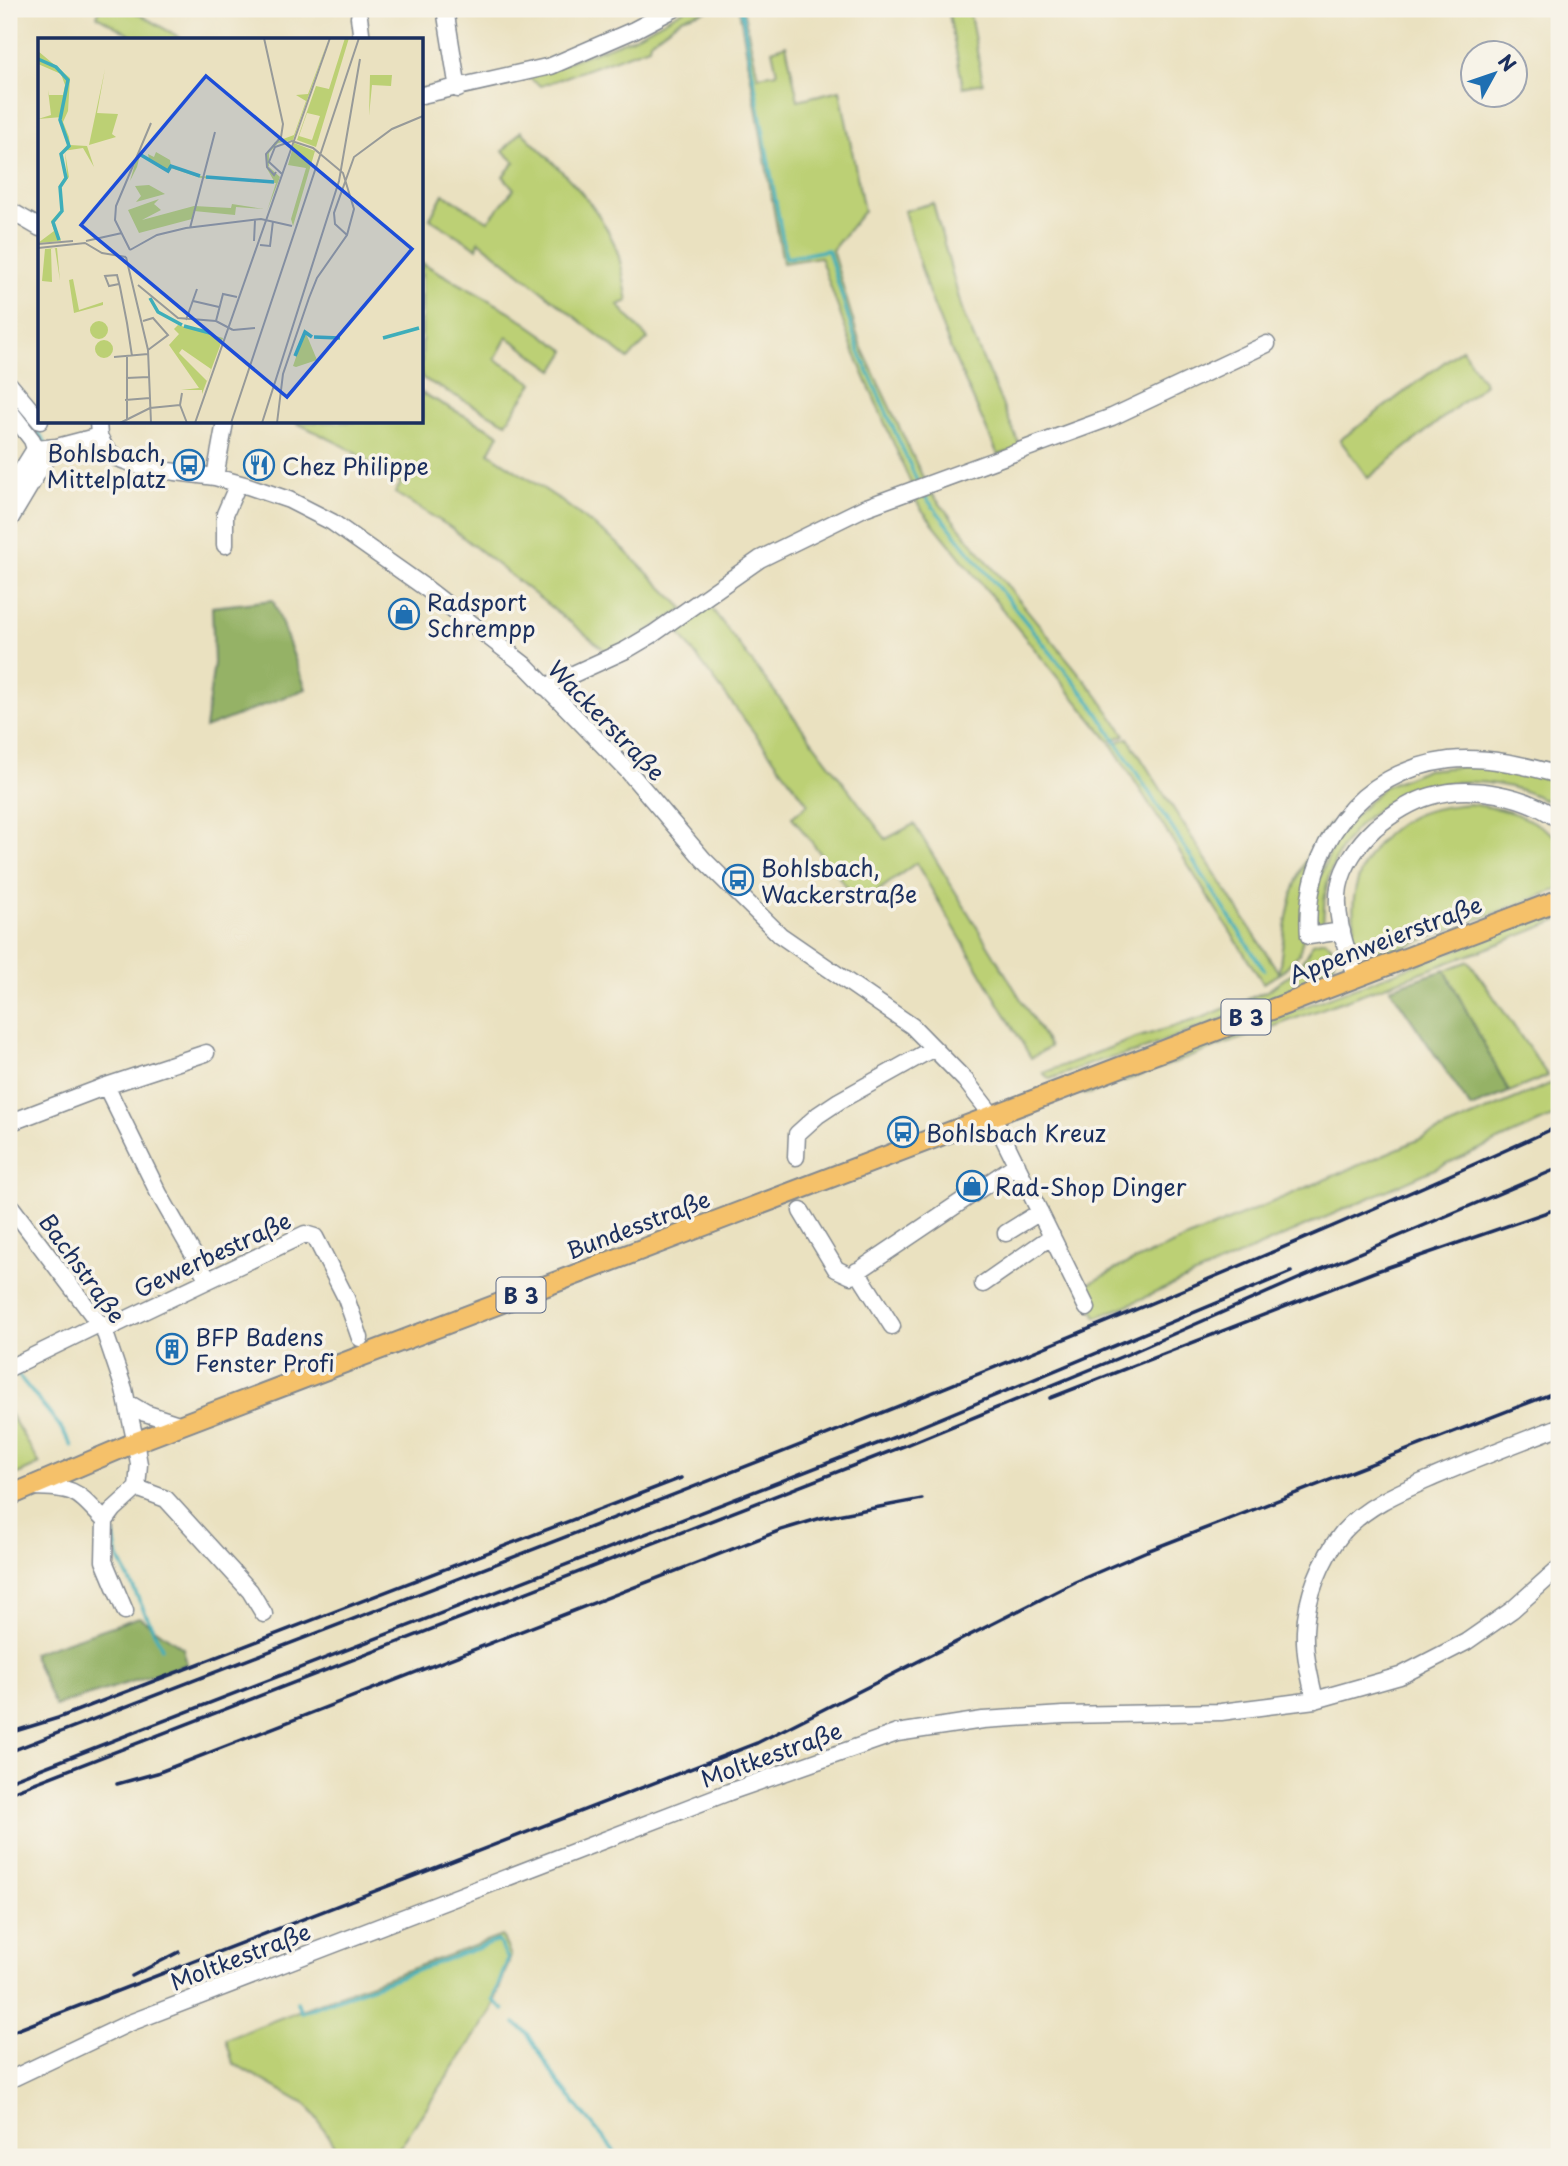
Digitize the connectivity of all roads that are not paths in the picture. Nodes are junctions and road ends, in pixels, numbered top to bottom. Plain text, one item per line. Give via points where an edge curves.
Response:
1 (445, 9) edge
2 (674, 9) edge
3 (359, 17) dead end
4 (362, 38) edge
5 (457, 89) junction
6 (424, 95) edge
7 (9, 210) edge
8 (38, 227) edge
9 (1267, 344) dead end
10 (9, 384) edge
11 (9, 410) edge
12 (38, 418) edge
13 (43, 424) edge
14 (225, 424) edge
15 (98, 429) edge
16 (48, 448) junction
17 (215, 477) junction
18 (238, 484) junction
19 (9, 491) edge
20 (9, 521) edge
21 (225, 545) dead end
22 (545, 687) junction
23 (1559, 775) edge
24 (1559, 820) edge
25 (1559, 900) edge
26 (1342, 931) junction
27 (1355, 976) junction
28 (932, 1049) junction
29 (206, 1053) dead end
30 (106, 1086) junction
31 (992, 1115) junction
32 (9, 1123) edge
33 (796, 1157) dead end
34 (1017, 1164) junction
35 (9, 1204) edge
36 (802, 1211) dead end
37 (1040, 1212) junction
38 (1006, 1233) dead end
39 (1052, 1236) junction
40 (857, 1272) junction
41 (208, 1280) junction
42 (983, 1284) dead end
43 (1087, 1308) dead end
44 (103, 1326) junction
45 (892, 1326) dead end
46 (360, 1338) dead end
47 (9, 1368) edge
48 (128, 1403) junction
49 (182, 1425) junction
50 (1559, 1427) edge
51 (136, 1442) junction
52 (32, 1487) junction
53 (137, 1488) junction
54 (9, 1496) edge
55 (105, 1521) junction
56 (1559, 1568) edge
57 (125, 1611) dead end
58 (264, 1614) dead end
59 (1315, 1700) junction
60 (9, 2080) edge

1 - 5 street
2 - 5 street via 551,66
3 - 4 street
5 - 6 street
7 - 8 street
9 - 22 street via 1112,417 864,508 760,559 635,645
10 - 12 street
11 - 16 street via 32,440
13 - 16 street via 54,438
14 - 17 street
15 - 16 street
15 - 17 street, Wackerstraße via 105,448 117,458 145,468
16 - 19 street
16 - 20 street
17 - 18 street, Wackerstraße
18 - 21 street via 225,514
18 - 22 street, Wackerstraße via 289,500 332,522 427,589 526,666
22 - 28 street, Wackerstraße via 629,772 703,859 780,935 912,1026
23 - 26 street via 1488,759 1448,760 1416,767 1376,788 1332,833 1310,888 1309,936
24 - 26 street via 1526,802 1488,793 1432,795 1408,805 1365,837 1350,859 1339,884
25 - 27 main road, Appenweierstraße / B 3
26 - 27 street
27 - 31 main road, Appenweierstraße / B 3
28 - 31 street, Wackerstraße via 965,1080
28 - 33 street via 818,1115 797,1134
29 - 30 street
30 - 32 street
30 - 41 street
31 - 34 street, Wackerstraße
31 - 49 main road, Bundesstraße / B 3
34 - 37 street, Wackerstraße
34 - 40 street
35 - 44 street, Bachstraße
36 - 40 street via 836,1269 851,1276
37 - 38 street
37 - 39 street, Wackerstraße
39 - 42 street
39 - 43 street, Wackerstraße
40 - 45 street
41 - 44 street, Gewerbestraße
41 - 46 street, Gewerbestraße via 310,1234 346,1298
44 - 47 street
44 - 48 street, Bachstraße
48 - 49 street
48 - 51 street, Bachstraße
49 - 51 main road, Bundesstraße / B 3
50 - 59 street via 1384,1499 1344,1532 1320,1568 1307,1609 1306,1642
51 - 52 main road, Bundesstraße / B 3
51 - 53 street, Bachstraße
52 - 54 main road, Bundesstraße / B 3
52 - 55 street via 65,1488 80,1495
53 - 55 street
53 - 58 street via 166,1499 250,1591
55 - 57 street via 104,1560
56 - 59 street, Moltkestraße via 1512,1610 1466,1642 1400,1676
59 - 60 street, Moltkestraße via 1222,1712 983,1720 897,1733 729,1792 127,2024

